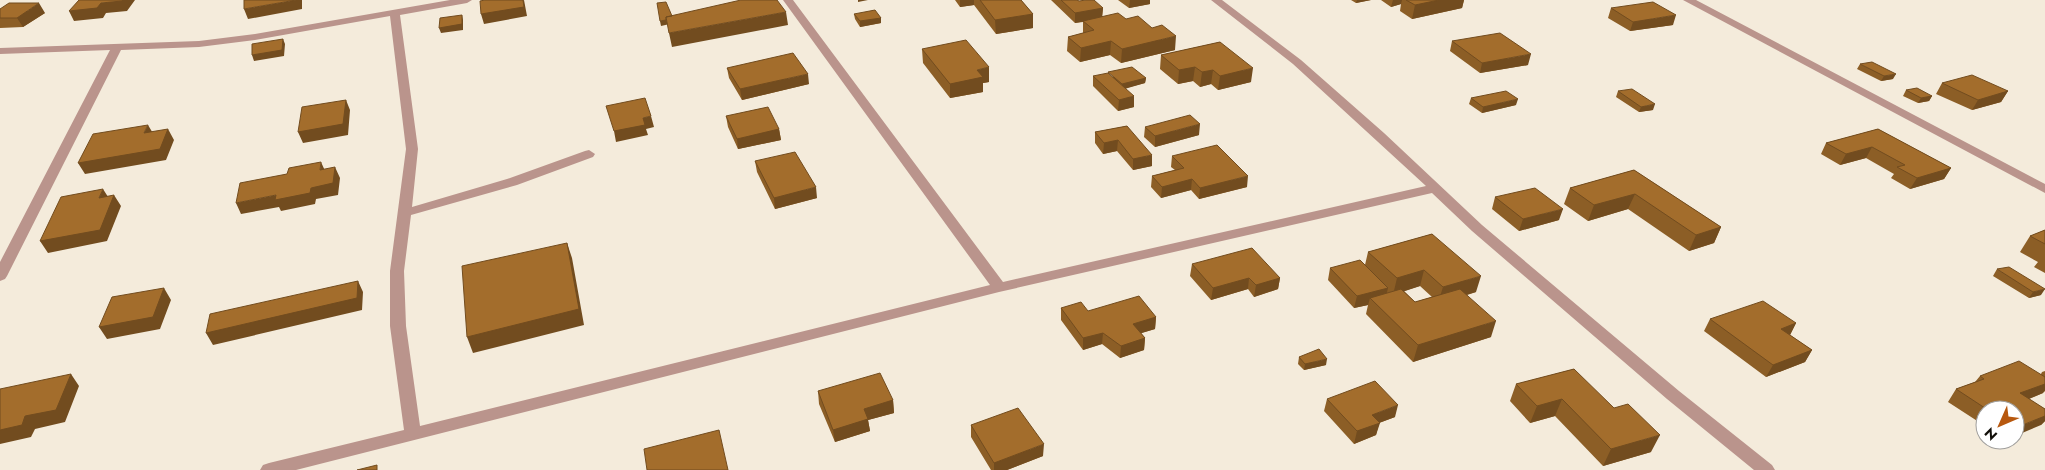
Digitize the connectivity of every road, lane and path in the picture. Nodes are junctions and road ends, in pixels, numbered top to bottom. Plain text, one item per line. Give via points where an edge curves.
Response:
1 (467, 0) edge
2 (788, 0) edge
3 (1216, 0) edge
4 (1688, 0) edge
5 (395, 13) junction
6 (117, 48) junction
7 (0, 52) edge
8 (589, 154) dead end
9 (1435, 188) junction
10 (2045, 189) edge
11 (404, 213) junction
12 (0, 276) edge
13 (999, 287) junction
14 (414, 432) junction
15 (269, 470) edge
16 (1766, 470) edge

1 - 5 street
2 - 13 street
3 - 9 street via 1297,62
4 - 10 street
5 - 6 street via 199,44
5 - 11 street via 412,149
6 - 7 street
6 - 12 street
8 - 11 street via 512,182
9 - 13 street
9 - 16 street via 1477,228
11 - 14 street via 397,271 398,326
13 - 14 street
14 - 15 street

